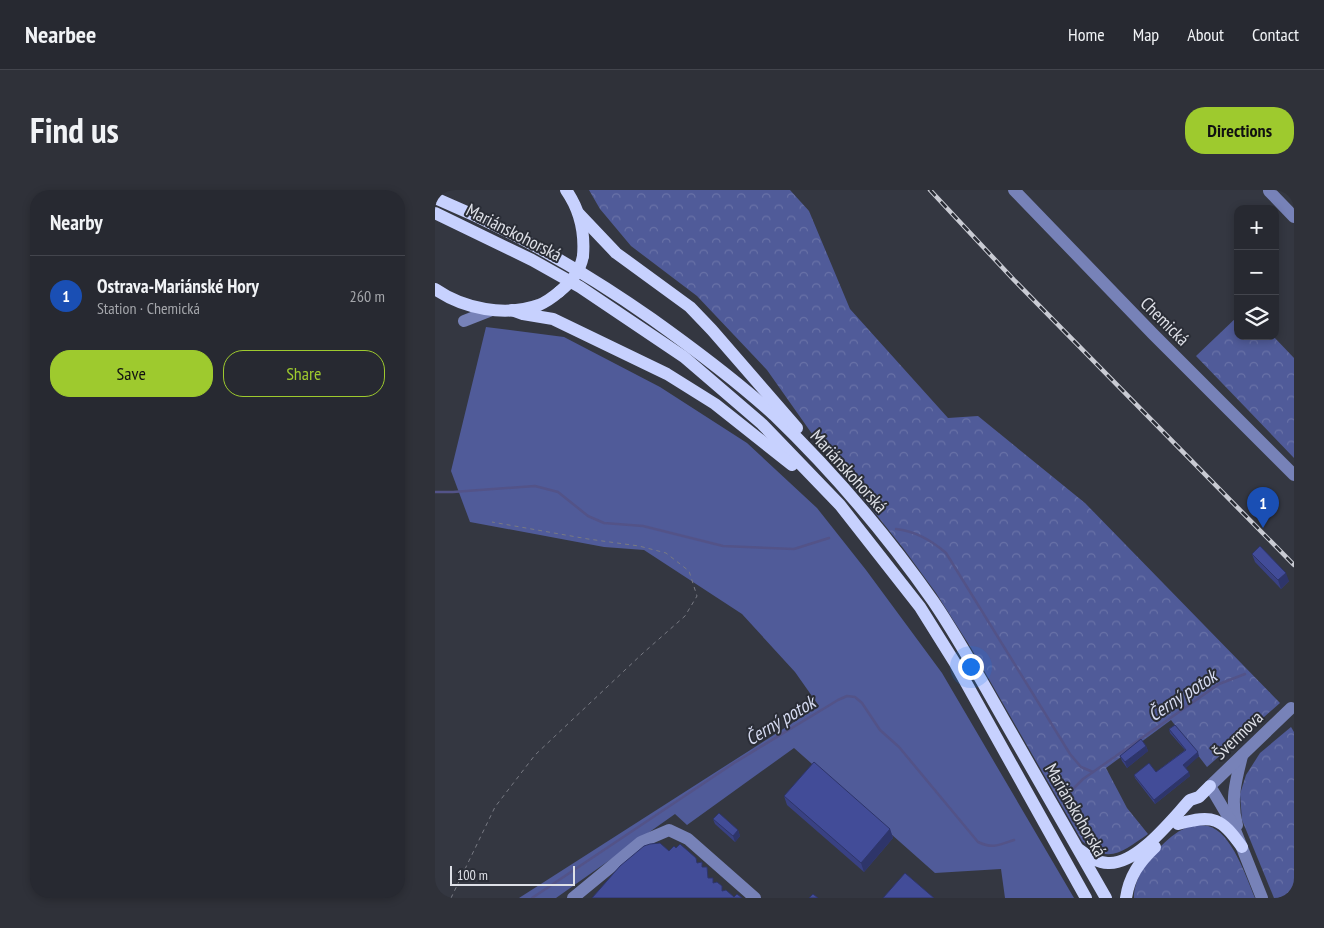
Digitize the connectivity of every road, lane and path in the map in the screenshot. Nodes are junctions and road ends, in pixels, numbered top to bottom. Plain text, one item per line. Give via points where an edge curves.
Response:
1 (566, 190) edge
2 (1270, 190) edge
3 (1017, 191) edge
4 (435, 198) edge
5 (435, 213) edge
6 (579, 214) junction
7 (1294, 217) edge
8 (435, 289) edge
9 (492, 310) junction
10 (512, 310) junction
11 (464, 321) dead end
12 (829, 472) junction
13 (1294, 475) edge
14 (840, 505) junction
15 (492, 522) dead end
16 (1291, 708) dead end
17 (1242, 756) junction
18 (1210, 786) junction
19 (1199, 797) junction
20 (1179, 824) junction
21 (1242, 846) junction
22 (1078, 848) junction
23 (1085, 897) edge
24 (451, 898) edge
25 (573, 898) edge
26 (755, 898) edge
27 (1106, 898) edge
28 (1126, 898) edge
29 (1263, 898) edge

1 - 6 main road
2 - 7 street
3 - 13 street, Chemická
4 - 12 main road, Mariánskohorská via 537,248 621,297 696,350 773,414
5 - 14 main road, Mariánskohorská via 580,287 685,357 762,424
6 - 10 main road, bridge via 583,256 574,278 539,305
6 - 12 main road via 616,253 690,307 804,437
8 - 9 main road via 475,307
9 - 10 main road
9 - 11 street
10 - 14 main road via 553,319 667,374 715,404 764,441
12 - 22 main road, Mariánskohorská via 883,535 933,602
14 - 23 main road, Mariánskohorská via 919,607 950,655
15 - 24 path via 666,553 689,572 697,596 685,616 535,755 495,807
16 - 17 street, Švermova
17 - 18 street, Švermova
17 - 21 street via 1233,801
18 - 19 main road
18 - 21 street
19 - 20 main road via 1196,806
19 - 22 main road via 1191,800 1146,845 1126,859 1101,862
20 - 21 main road via 1198,819 1220,822
20 - 28 main road via 1145,856 1130,882
21 - 29 street
22 - 27 main road, Mariánskohorská
25 - 26 street via 641,842 669,830 689,839

